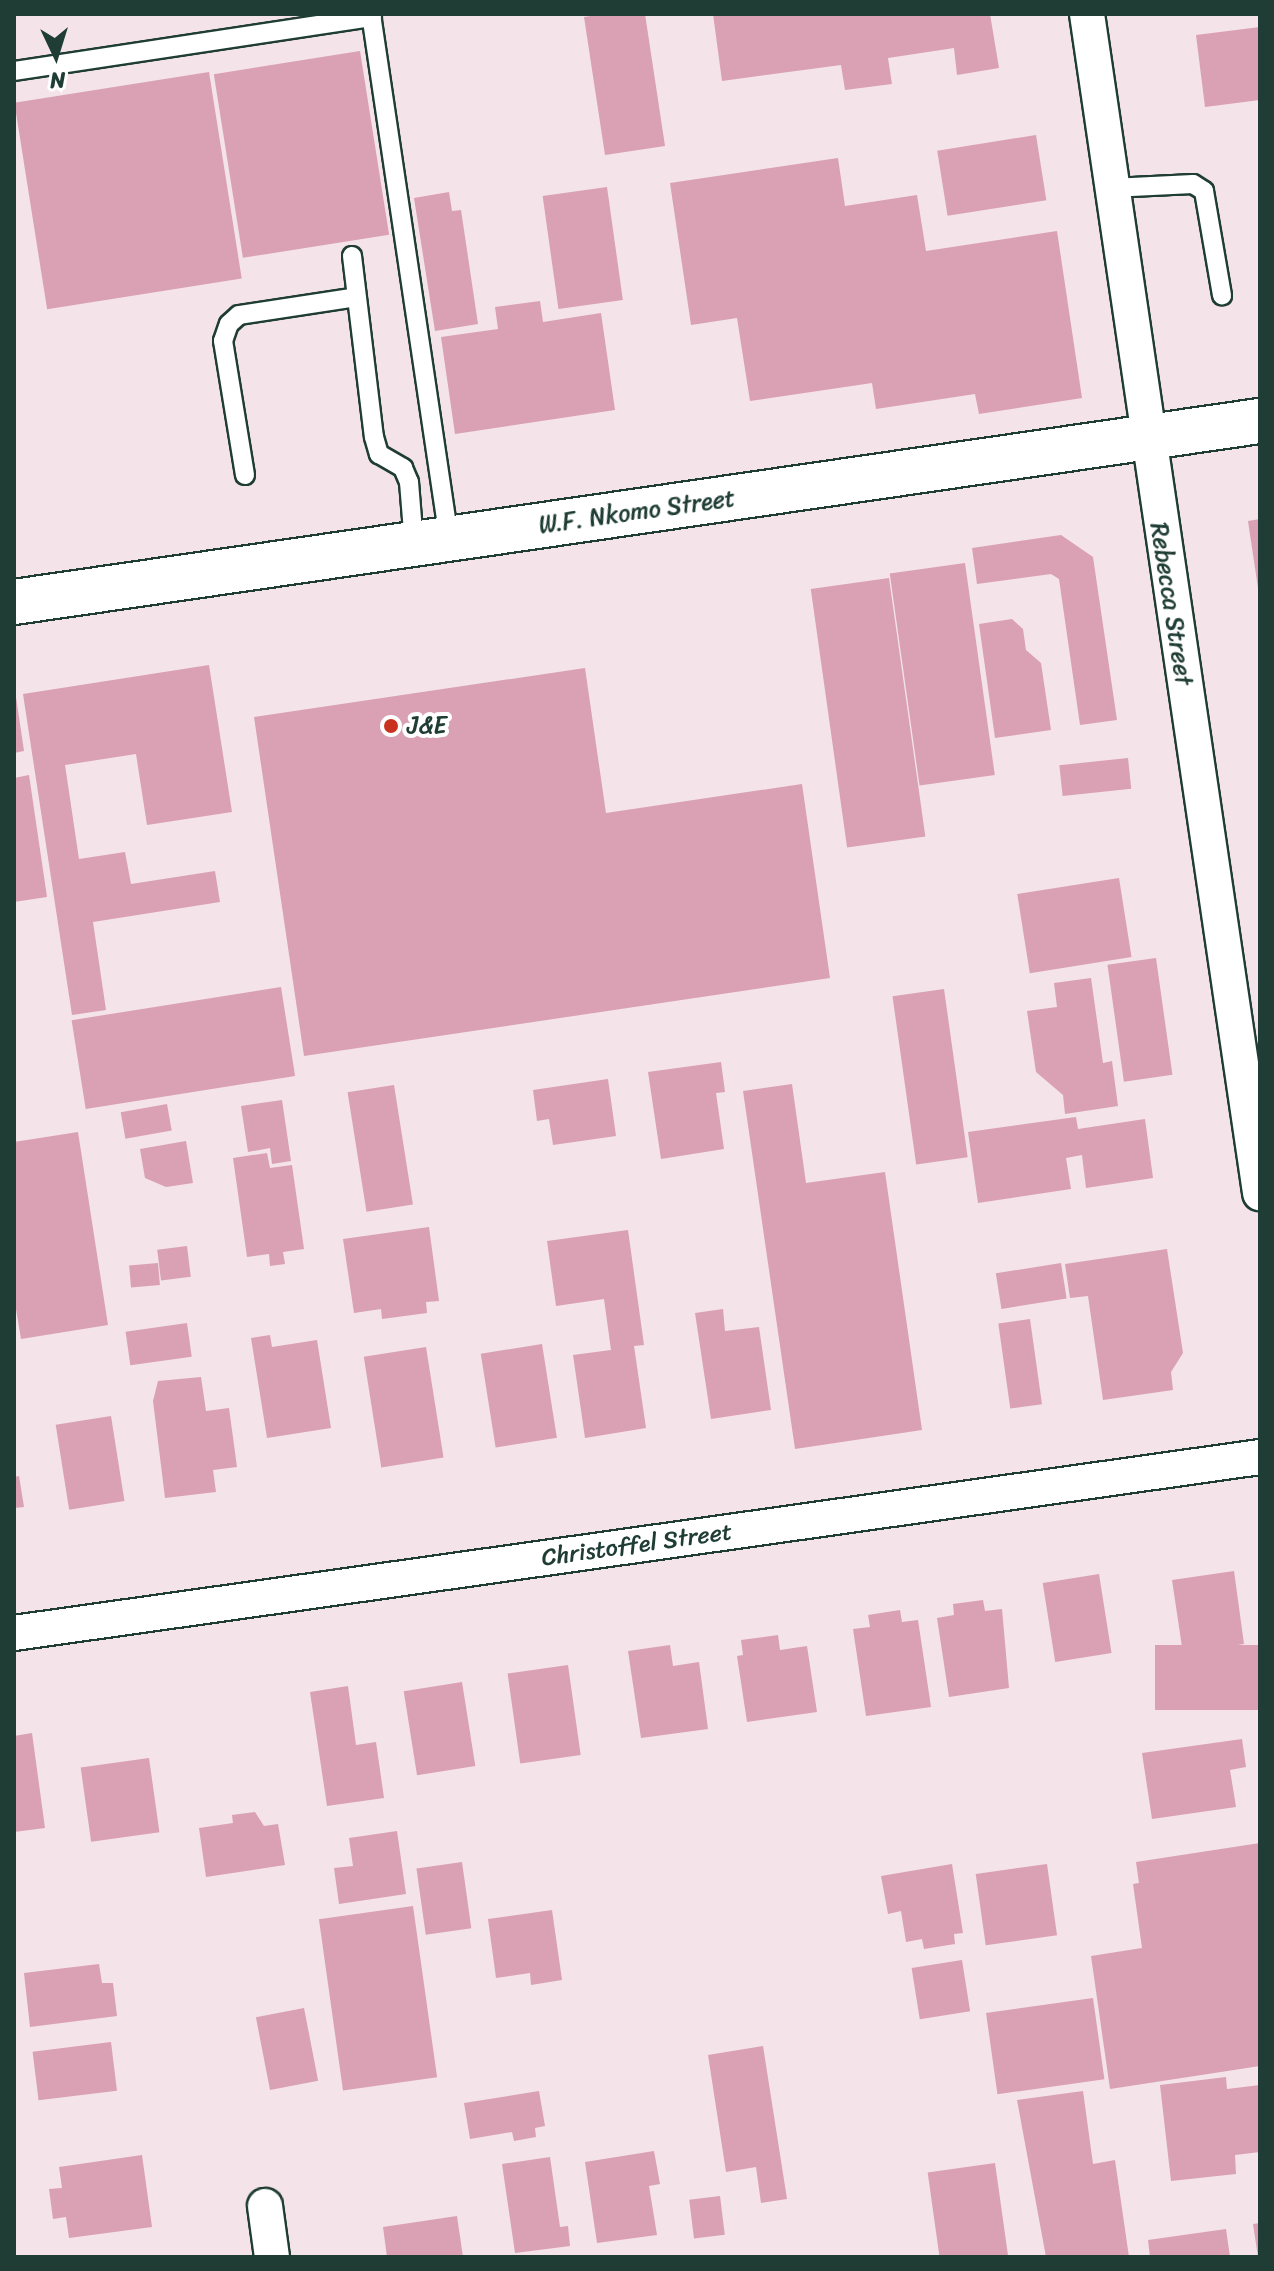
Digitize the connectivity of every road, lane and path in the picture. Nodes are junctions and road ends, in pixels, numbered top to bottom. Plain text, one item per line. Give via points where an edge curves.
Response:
1 (1087, 14) edge
2 (371, 16) edge
3 (14, 71) edge
4 (1111, 188) junction
5 (352, 256) dead end
6 (1222, 295) dead end
7 (356, 297) junction
8 (1260, 421) edge
9 (1145, 437) junction
10 (245, 475) dead end
11 (432, 541) junction
12 (14, 602) edge
13 (1260, 1193) edge
14 (1260, 1457) edge
15 (14, 1633) edge
16 (265, 2206) dead end
17 (272, 2257) edge

1 - 4 street, Rebecca Street
2 - 3 lane
2 - 11 lane
4 - 6 lane via 1193,184 1204,191
4 - 9 street, Rebecca Street
5 - 7 lane
7 - 10 lane via 239,315 229,324 223,341
7 - 11 lane via 379,454 403,468
8 - 9 main road, W.F. Nkomo Street
9 - 11 main road, W.F. Nkomo Street
9 - 13 street, Rebecca Street
11 - 12 main road, W.F. Nkomo Street
14 - 15 street, Christoffel Street
16 - 17 street

